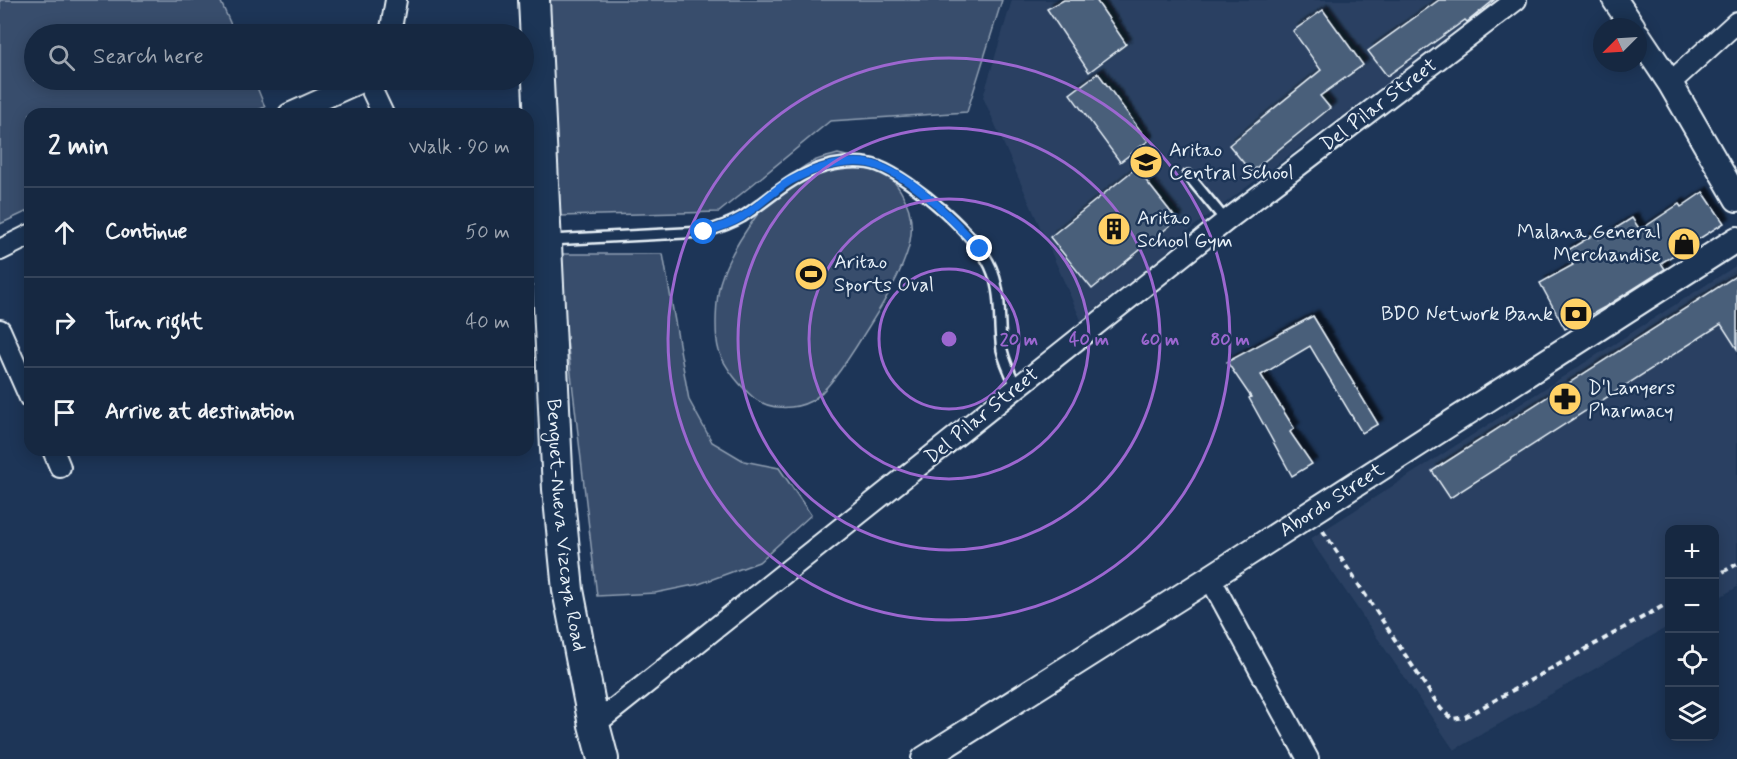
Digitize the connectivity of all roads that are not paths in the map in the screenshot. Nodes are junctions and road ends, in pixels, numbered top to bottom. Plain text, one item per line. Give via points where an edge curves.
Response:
1 (396, 0) edge
2 (534, 0) edge
3 (1516, 0) edge
4 (1615, 0) edge
5 (1627, 18) edge
6 (1737, 22) edge
7 (392, 24) edge
8 (1647, 48) edge
9 (1670, 83) junction
10 (343, 90) edge
11 (371, 90) edge
12 (303, 108) edge
13 (380, 108) edge
14 (1188, 175) dead end
15 (1737, 199) edge
16 (1226, 221) junction
17 (24, 238) edge
18 (1737, 239) edge
19 (544, 240) junction
20 (0, 250) edge
21 (0, 330) edge
22 (24, 385) edge
23 (1017, 388) junction
24 (1210, 578) junction
25 (594, 725) junction
26 (603, 759) edge
27 (924, 759) edge
28 (1308, 759) edge

1 - 7 street
2 - 19 main road, Benguet-Nueva Vizcaya Road
3 - 16 street, Del Pilar Street
4 - 5 street
6 - 9 street
8 - 9 street
9 - 15 street
10 - 12 street
11 - 13 street
14 - 16 lane
16 - 23 street, Del Pilar Street
17 - 20 street
18 - 24 street, Abordo Street
19 - 23 lane via 704,232 735,221 789,182 823,168 853,163 876,166 911,186 947,214 990,262 998,289 1002,351
19 - 25 main road, Benguet-Nueva Vizcaya Road via 558,489 568,590
21 - 22 street
23 - 25 street, Del Pilar Street
24 - 27 street, Abordo Street
24 - 28 street
25 - 26 main road, Benguet-Nueva Vizcaya Road

